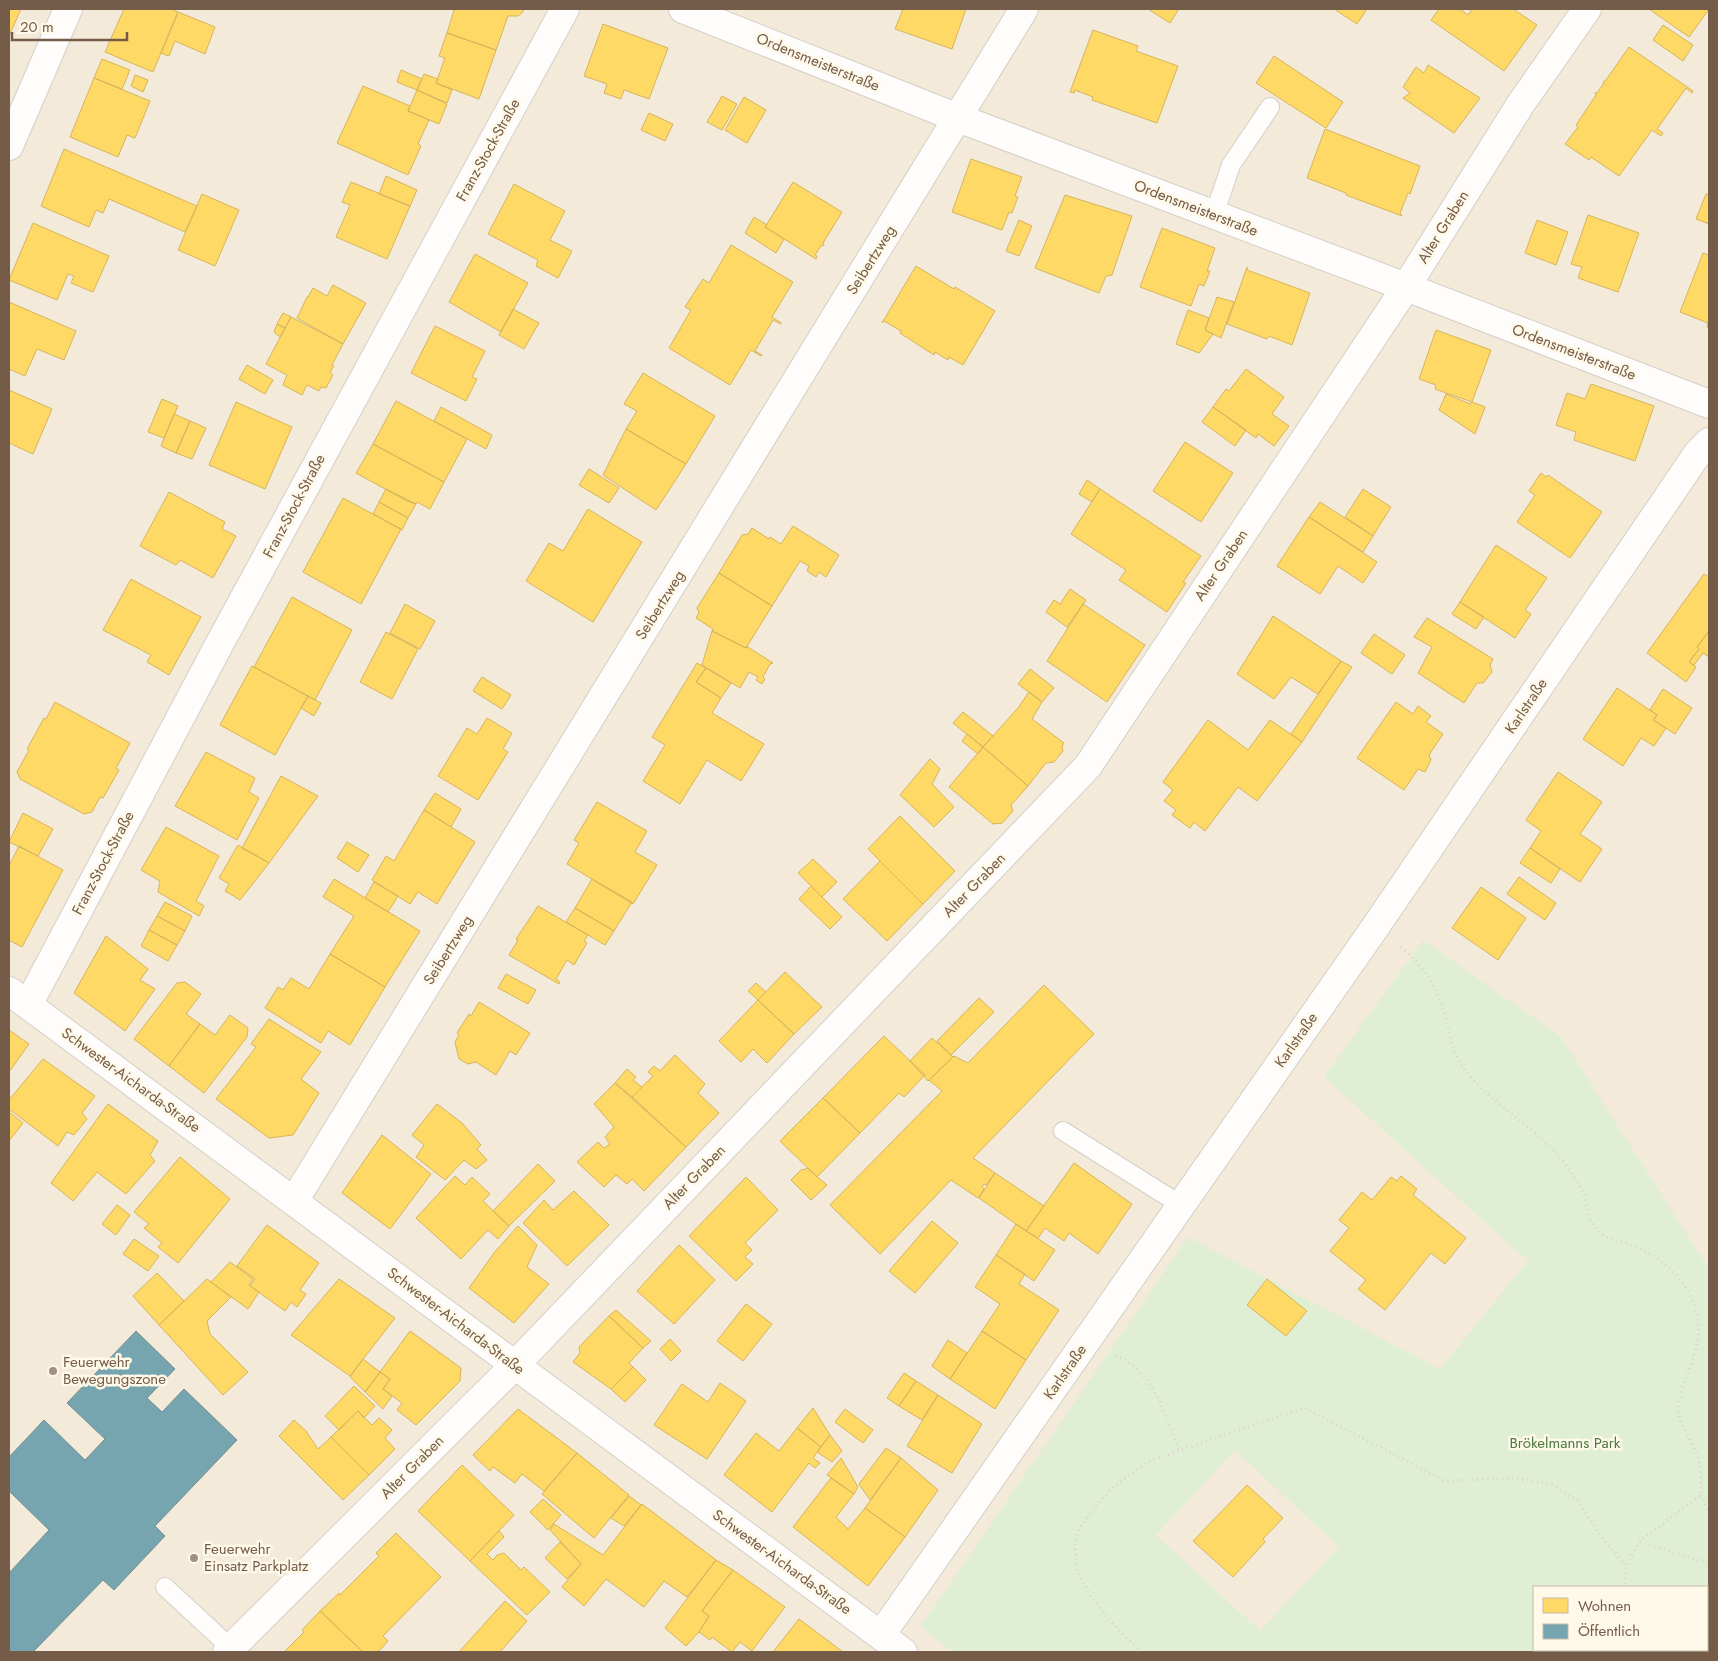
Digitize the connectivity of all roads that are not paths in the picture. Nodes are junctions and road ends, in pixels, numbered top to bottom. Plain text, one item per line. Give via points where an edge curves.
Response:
1 (68, 9) edge
2 (565, 9) edge
3 (683, 9) edge
4 (1024, 9) edge
5 (1587, 9) edge
6 (1270, 107) dead end
7 (958, 118) junction
8 (9, 146) edge
9 (1214, 215) junction
10 (1406, 287) junction
11 (1709, 404) edge
12 (1709, 442) edge
13 (18, 998) edge
14 (1063, 1131) dead end
15 (294, 1200) junction
16 (1180, 1206) junction
17 (515, 1365) junction
18 (165, 1587) dead end
19 (881, 1635) junction
20 (229, 1650) edge
21 (903, 1652) edge

1 - 8 street
2 - 13 street, Franz-Stock-Straße via 221,641
3 - 7 street, Ordensmeisterstraße
4 - 7 street, Seibertzweg
5 - 10 street, Alter Graben via 1520,105
6 - 9 lane via 1231,165
7 - 9 street, Ordensmeisterstraße
7 - 15 street, Seibertzweg
9 - 10 street, Ordensmeisterstraße
10 - 11 street, Ordensmeisterstraße
10 - 17 street, Alter Graben via 1088,766
12 - 16 street, Karlstraße
13 - 15 street, Schwester-Aicharda-Straße
14 - 16 lane
15 - 17 street, Schwester-Aicharda-Straße
16 - 19 street, Karlstraße
17 - 19 street, Schwester-Aicharda-Straße
17 - 20 street, Alter Graben
18 - 20 lane
19 - 21 street, Schwester-Aicharda-Straße

